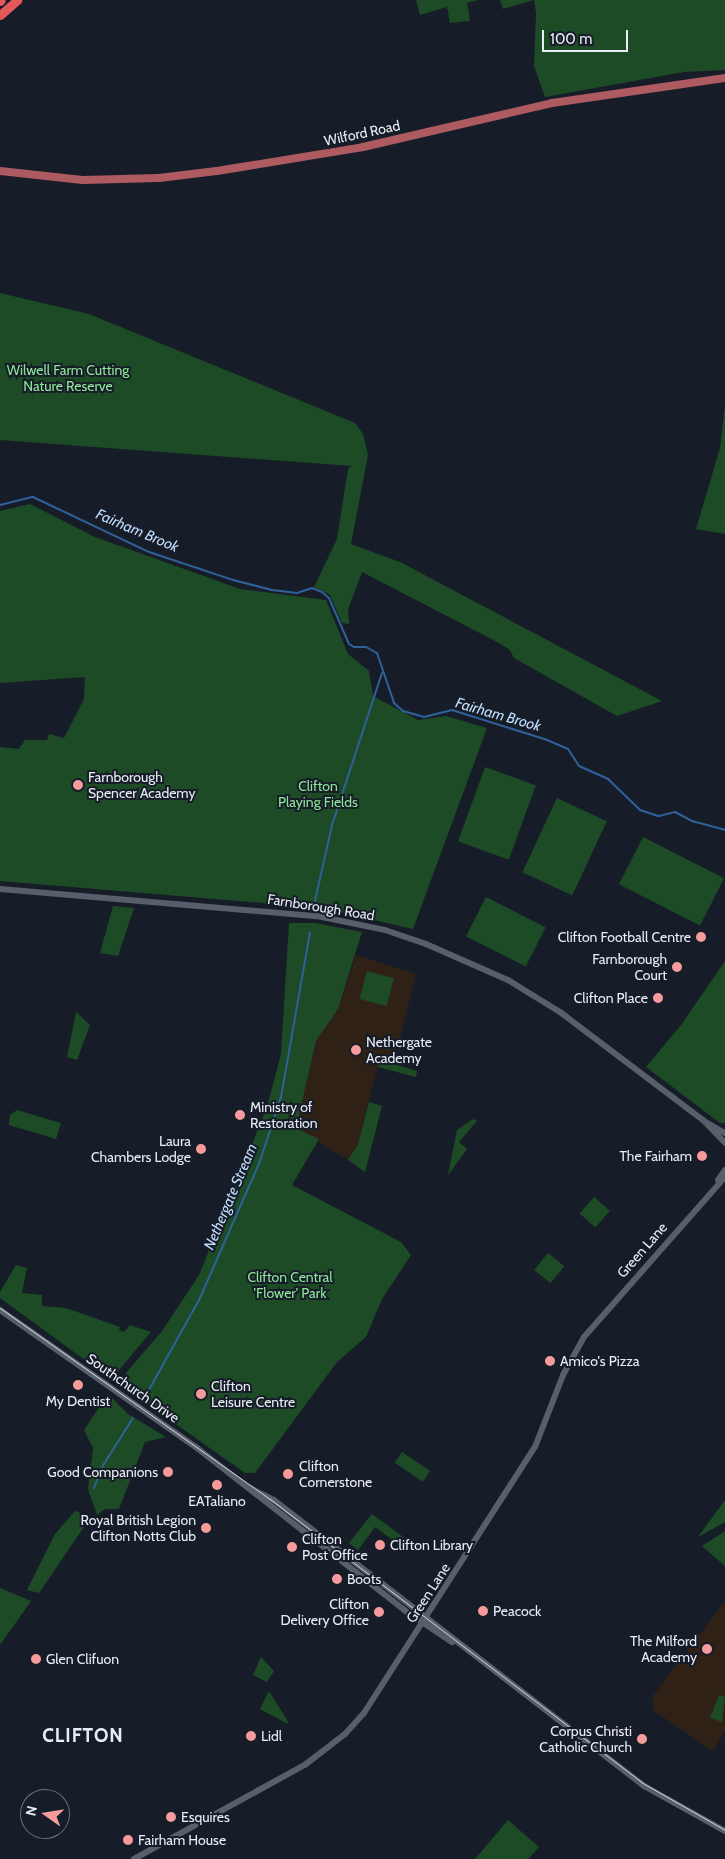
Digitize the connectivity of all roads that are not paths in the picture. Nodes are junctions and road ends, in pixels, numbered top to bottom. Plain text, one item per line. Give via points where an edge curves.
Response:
1 (17, 0) edge
2 (0, 15) edge
3 (725, 78) edge
4 (0, 171) edge
5 (0, 889) edge
6 (704, 1121) junction
7 (725, 1133) edge
8 (725, 1143) edge
9 (725, 1170) edge
10 (725, 1177) edge
11 (714, 1188) junction
12 (0, 1310) edge
13 (425, 1622) junction
14 (725, 1831) edge
15 (134, 1859) edge

1 - 2 highway
3 - 4 main road, Wilford Road via 570,100 363,147 217,171 159,178 83,180
5 - 6 street, Farnborough Road via 284,912 352,922 412,939 488,970 539,998
6 - 7 street, Farnborough Road
6 - 8 street, Farnborough Road
9 - 11 street, Green Lane
10 - 11 street, Green Lane
11 - 13 street, Green Lane via 584,1337 563,1375 535,1447
12 - 13 street, Southchurch Drive via 250,1488 269,1507
13 - 14 street, Southchurch Drive via 644,1786
13 - 15 street, Green Lane via 364,1713 328,1748 306,1764

